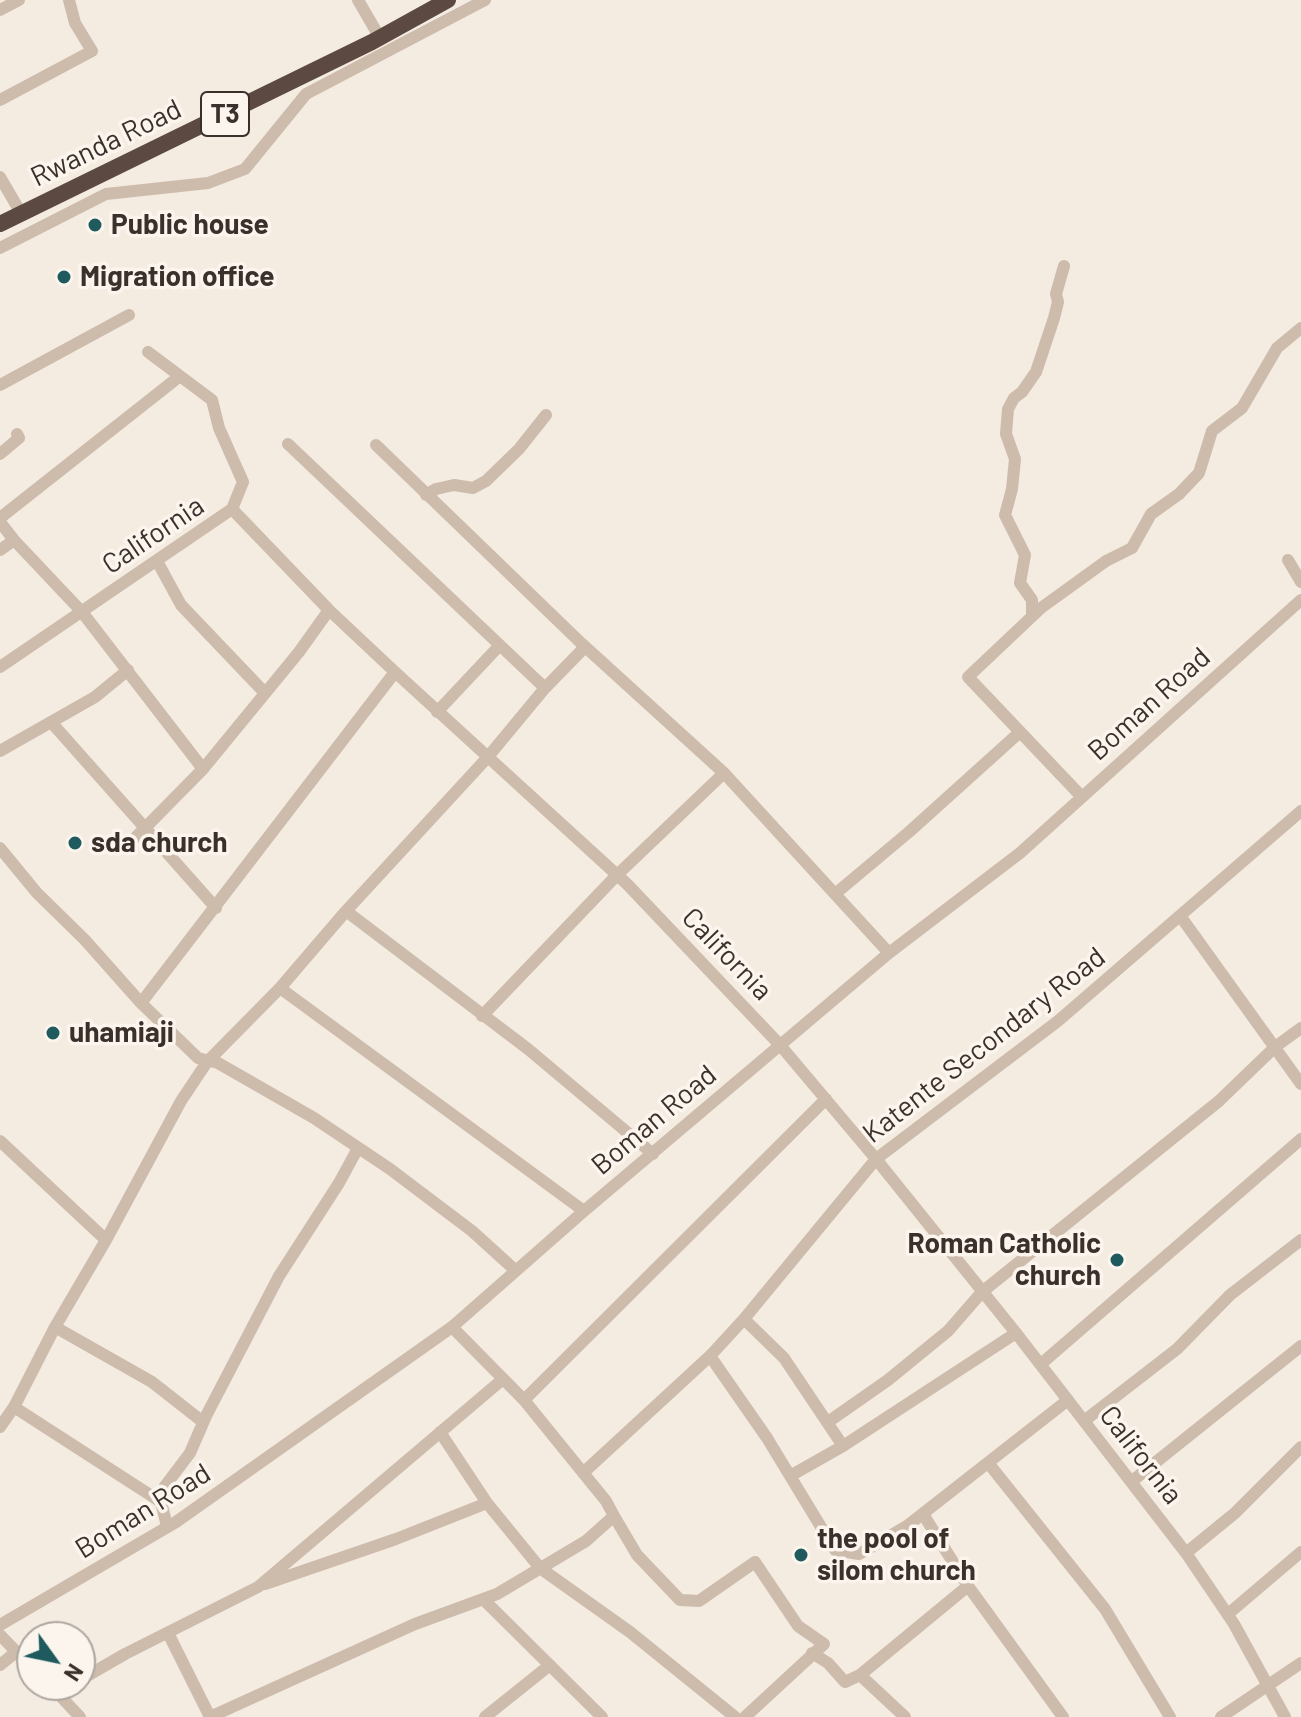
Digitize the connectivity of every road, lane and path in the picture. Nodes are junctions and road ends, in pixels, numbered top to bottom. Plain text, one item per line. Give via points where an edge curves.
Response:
1 (19, 0) edge
2 (69, 0) edge
3 (358, 0) edge
4 (448, 0) edge
5 (485, 0) edge
6 (0, 10) edge
7 (380, 38) junction
8 (0, 100) edge
9 (0, 177) edge
10 (21, 213) junction
11 (0, 224) edge
12 (0, 248) edge
13 (1064, 266) dead end
14 (129, 315) dead end
15 (1301, 328) edge
16 (148, 352) dead end
17 (180, 376) junction
18 (0, 385) edge
19 (546, 415) dead end
20 (17, 434) dead end
21 (288, 444) dead end
22 (376, 445) dead end
23 (0, 454) edge
24 (426, 495) junction
25 (232, 509) junction
26 (0, 520) edge
27 (14, 540) junction
28 (0, 550) edge
29 (1288, 560) dead end
30 (157, 561) junction
31 (1301, 582) edge
32 (1301, 600) edge
33 (329, 610) junction
34 (82, 612) junction
35 (1032, 616) junction
36 (500, 645) junction
37 (585, 647) junction
38 (0, 667) edge
39 (128, 670) junction
40 (395, 672) junction
41 (545, 688) junction
42 (265, 693) junction
43 (437, 712) junction
44 (51, 722) junction
45 (1020, 732) junction
46 (0, 751) edge
47 (487, 758) junction
48 (203, 769) junction
49 (724, 773) junction
50 (1081, 796) junction
51 (1301, 812) edge
52 (146, 827) junction
53 (136, 837) dead end
54 (0, 848) edge
55 (617, 875) junction
56 (835, 894) junction
57 (216, 908) junction
58 (346, 911) junction
59 (1181, 917) junction
60 (889, 953) junction
61 (280, 988) junction
62 (141, 1003) junction
63 (482, 1016) junction
64 (1301, 1028) edge
65 (780, 1045) junction
66 (1275, 1047) junction
67 (207, 1062) junction
68 (1301, 1084) edge
69 (826, 1099) junction
70 (1301, 1139) edge
71 (0, 1141) edge
72 (358, 1148) junction
73 (653, 1154) junction
74 (876, 1159) junction
75 (584, 1211) junction
76 (106, 1240) junction
77 (1301, 1240) edge
78 (515, 1270) junction
79 (982, 1292) junction
80 (744, 1319) junction
81 (55, 1327) junction
82 (452, 1327) junction
83 (1016, 1333) junction
84 (1301, 1346) edge
85 (710, 1356) junction
86 (1041, 1364) junction
87 (503, 1379) junction
88 (524, 1400) junction
89 (1068, 1400) junction
90 (14, 1407) junction
91 (1084, 1421) junction
92 (203, 1422) junction
93 (828, 1422) junction
94 (0, 1427) edge
95 (440, 1432) junction
96 (843, 1446) junction
97 (1301, 1447) edge
98 (989, 1464) junction
99 (583, 1473) junction
100 (790, 1476) junction
101 (1131, 1482) junction
102 (161, 1502) junction
103 (487, 1503) junction
104 (923, 1514) junction
105 (614, 1516) junction
106 (167, 1526) junction
107 (1301, 1552) edge
108 (1186, 1553) junction
109 (540, 1568) junction
110 (968, 1586) junction
111 (258, 1587) junction
112 (483, 1599) junction
113 (1228, 1614) junction
114 (0, 1625) edge
115 (168, 1633) junction
116 (0, 1635) edge
117 (16, 1652) joint
118 (812, 1653) junction
119 (1301, 1663) edge
120 (0, 1665) edge
121 (550, 1665) junction
122 (96, 1671) edge
123 (860, 1675) junction
124 (1269, 1686) junction
125 (65, 1701) edge
126 (213, 1716) edge
127 (80, 1717) edge
128 (485, 1717) edge
129 (602, 1717) edge
130 (735, 1717) edge
131 (745, 1717) edge
132 (905, 1717) edge
133 (1063, 1717) edge
134 (1170, 1717) edge
135 (1221, 1717) edge
136 (1285, 1717) edge

1 - 6 street
2 - 8 street via 92,51
3 - 7 street
4 - 7 highway, Rwanda Road / T3
5 - 12 street via 306,94 245,169 208,183 106,194
7 - 10 highway, Rwanda Road / T3
9 - 10 street
10 - 11 highway, Rwanda Road / T3
13 - 35 street via 1036,372 1008,409 1006,434 1015,459 1005,515 1025,555 1020,583 1032,600
14 - 18 street
15 - 35 street via 1277,348 1242,408 1212,431 1199,473 1151,514 1132,548
16 - 17 street
17 - 25 street via 212,400 243,482
17 - 26 street
19 - 24 street via 486,481
20 - 23 street via 19,438
21 - 36 street
22 - 24 street
24 - 37 street
25 - 30 street, California
25 - 33 street, California
26 - 27 street
27 - 28 street
27 - 34 street
29 - 31 street
30 - 34 street, California
30 - 42 street via 181,605
32 - 50 street, Boman Road
33 - 40 street, California
33 - 42 street
34 - 38 street, California
34 - 39 street
35 - 45 street via 968,677
36 - 41 street
36 - 43 street
37 - 41 street
37 - 49 street
39 - 44 street
39 - 48 street
40 - 43 street, California
40 - 57 street
41 - 47 street
42 - 48 street
43 - 47 street, California
44 - 46 street
44 - 52 street
45 - 50 street
45 - 56 street
47 - 55 street, California
47 - 58 street
48 - 52 street
49 - 55 street
49 - 56 street
50 - 60 street, Boman Road via 1020,853
51 - 59 street, Katente Secondary Road
52 - 53 street
52 - 57 street
54 - 62 street
55 - 63 street
55 - 65 street, California
56 - 60 street
57 - 62 street
58 - 61 street
58 - 63 street
59 - 66 street
59 - 74 street, Katente Secondary Road via 1058,1021
60 - 65 street, Boman Road
61 - 67 street
61 - 75 street
62 - 67 street
63 - 73 street
64 - 66 street
65 - 69 street, California
65 - 73 street, Boman Road
66 - 68 street
66 - 79 street via 1219,1101
67 - 72 street via 218,1063
67 - 76 street
69 - 74 street, California
69 - 88 street
70 - 86 street
71 - 76 street
72 - 78 street via 472,1231
72 - 92 street via 279,1276
73 - 75 street, Boman Road
74 - 79 street, California
74 - 80 street, Katente Secondary Road
75 - 78 street, Boman Road
76 - 81 street
77 - 91 street via 1230,1295 1177,1349
78 - 82 street, Boman Road
79 - 83 street, California
79 - 93 street via 948,1331
80 - 85 street, Katente Secondary Road
80 - 93 street via 784,1358
81 - 90 street
81 - 92 street via 152,1382
82 - 87 street
82 - 106 street, Boman Road
83 - 86 street, California
83 - 96 street
84 - 101 street
85 - 99 street, Katente Secondary Road
85 - 100 street
86 - 89 street, California
87 - 88 street
87 - 95 street
88 - 99 street
89 - 91 street, California
89 - 98 street
90 - 94 street
90 - 102 street
91 - 101 street, California
92 - 102 street
93 - 96 street
95 - 103 street
95 - 111 street
96 - 100 street
97 - 108 street
98 - 104 street
98 - 134 street via 1105,1609
99 - 105 street
100 - 104 street via 835,1550 859,1554
101 - 108 street, California
102 - 106 street
103 - 109 street
103 - 111 street
104 - 110 street
105 - 109 street via 586,1541
105 - 118 street via 637,1555 680,1600 699,1601 755,1562 798,1626 824,1644
106 - 114 street, Boman Road
107 - 113 street
108 - 113 street, California
109 - 112 street
109 - 130 street
110 - 123 street
110 - 133 street
111 - 115 street
112 - 121 street
112 - 126 street via 415,1624
113 - 124 street, California
115 - 122 street
115 - 126 street
116 - 117 street
117 - 120 street
118 - 123 street via 845,1682
118 - 131 street
119 - 124 street
121 - 128 street
121 - 129 street
123 - 132 street
124 - 135 street
124 - 136 street, California
125 - 127 street

